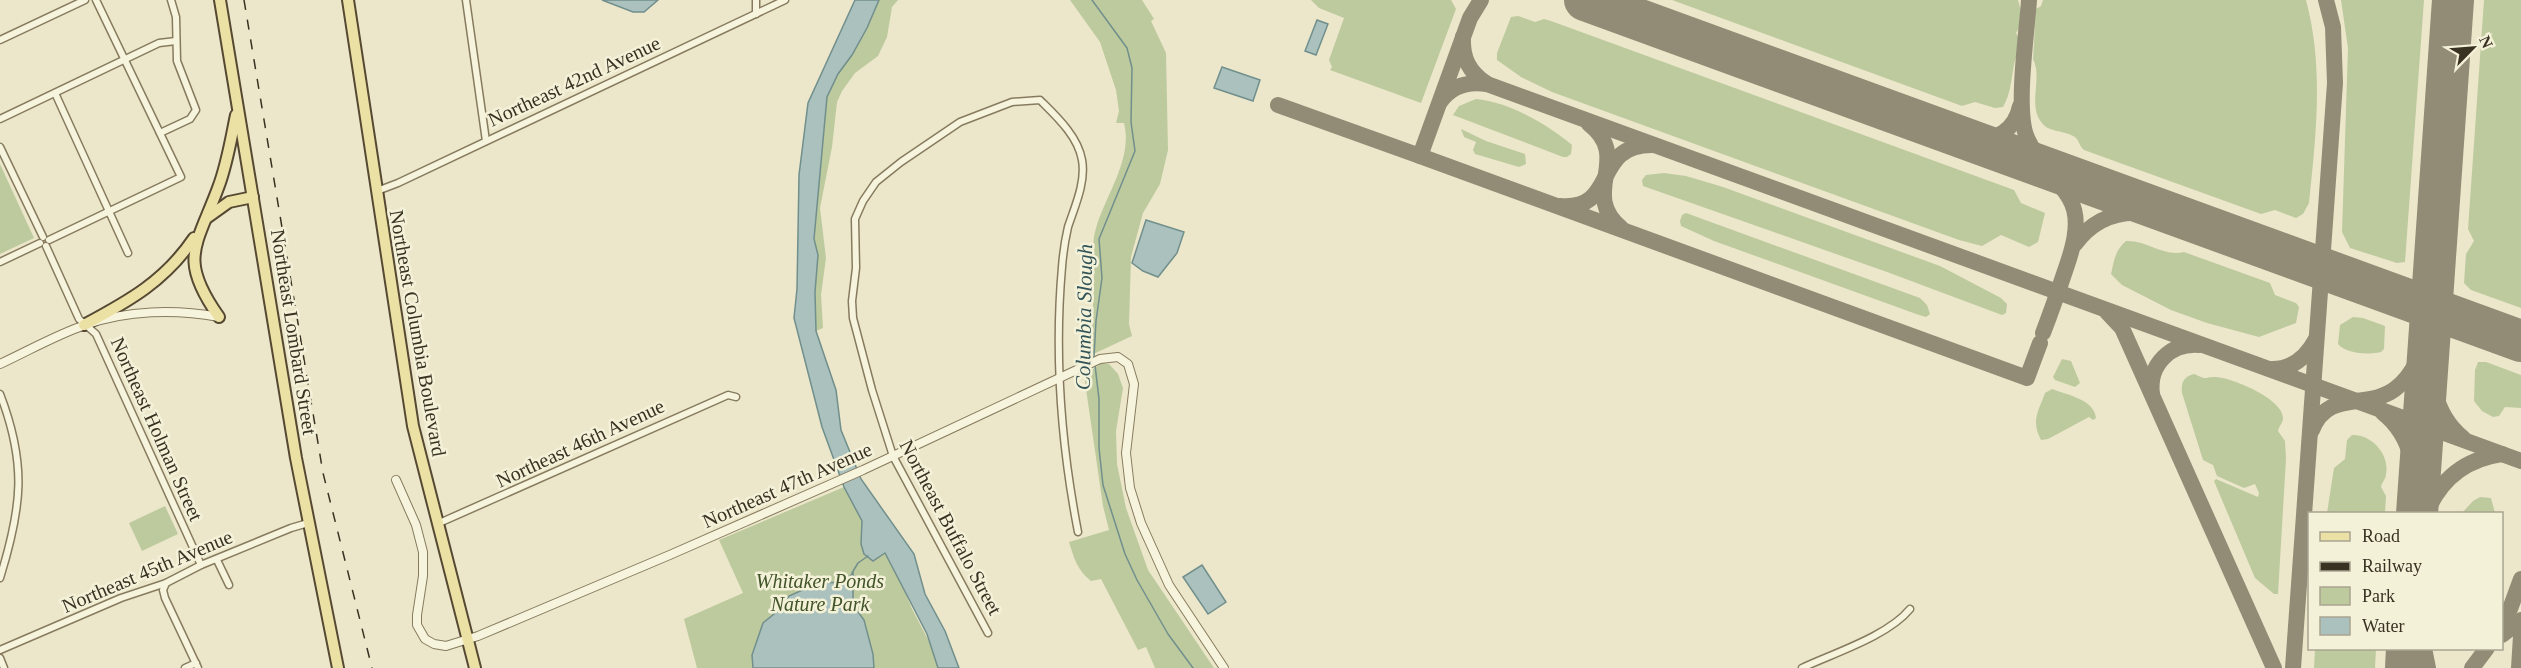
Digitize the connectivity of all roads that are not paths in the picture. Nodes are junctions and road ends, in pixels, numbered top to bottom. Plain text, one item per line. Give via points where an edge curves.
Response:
1 (85, 0) edge
2 (96, 0) edge
3 (171, 0) edge
4 (220, 0) edge
5 (348, 0) edge
6 (466, 0) edge
7 (756, 0) edge
8 (785, 0) edge
9 (756, 14) junction
10 (0, 40) edge
11 (176, 41) junction
12 (125, 59) junction
13 (55, 93) junction
14 (237, 105) junction
15 (0, 119) edge
16 (160, 133) junction
17 (486, 141) junction
18 (0, 147) edge
19 (376, 191) junction
20 (253, 197) junction
21 (109, 211) junction
22 (200, 229) junction
23 (44, 242) junction
24 (128, 253) dead end
25 (0, 261) edge
26 (219, 317) joint
27 (84, 325) junction
28 (0, 364) edge
29 (1058, 379) junction
30 (0, 394) edge
31 (736, 397) dead end
32 (893, 456) junction
33 (396, 480) dead end
34 (308, 523) junction
35 (437, 524) junction
36 (1078, 532) dead end
37 (217, 560) junction
38 (201, 565) junction
39 (0, 579) edge
40 (166, 582) junction
41 (229, 585) dead end
42 (1910, 609) dead end
43 (988, 633) dead end
44 (467, 639) junction
45 (0, 650) edge
46 (0, 658) edge
47 (197, 665) edge
48 (4, 668) edge
49 (184, 668) edge
50 (338, 668) edge
51 (475, 668) edge
52 (1224, 668) edge
53 (1802, 668) edge

1 - 10 street
2 - 12 street
3 - 11 street
4 - 14 main road, Northeast Lombard Street
5 - 19 main road, Northeast Columbia Boulevard
6 - 17 street
7 - 9 street
8 - 9 street, Northeast 42nd Avenue
9 - 17 street, Northeast 42nd Avenue
11 - 12 street via 159,43
11 - 16 street via 179,68 196,110 190,119
12 - 13 street
12 - 16 street
13 - 15 street
13 - 21 street
14 - 20 main road, Northeast Lombard Street
14 - 22 main road via 219,185
16 - 21 street via 181,177
17 - 19 street, Northeast 42nd Avenue
18 - 23 street, Northeast Holman Street
19 - 35 main road, Northeast Columbia Boulevard via 412,424
20 - 22 main road via 222,206
20 - 34 main road, Northeast Lombard Street
21 - 23 street
21 - 24 street
22 - 26 main road via 194,247 195,271
22 - 27 main road via 151,285
23 - 25 street
23 - 27 street, Northeast Holman Street
26 - 27 street via 157,312
27 - 28 street
27 - 38 street, Northeast Holman Street via 96,334
29 - 32 street, Northeast 47th Avenue
29 - 32 street, Northeast Buffalo Street via 1063,258 1068,228 1079,199 1082,160 1062,122 1040,100 1012,102 960,122 901,162 876,182 855,219 852,309 864,365
29 - 36 street via 1064,457
29 - 52 street, Northeast 47th Avenue via 1100,360 1118,357 1128,364 1134,384 1126,453 1130,488 1141,523 1169,585
30 - 39 street via 14,432 20,470 16,519
31 - 35 street, Northeast 46th Avenue via 728,395 683,413
32 - 43 street, Northeast Buffalo Street
32 - 44 street, Northeast 47th Avenue
33 - 44 street via 423,552 418,628 425,639 438,645
34 - 37 street, Northeast 45th Avenue
34 - 50 main road, Northeast Lombard Street
35 - 44 main road, Northeast Columbia Boulevard
37 - 38 street, Northeast 45th Avenue
37 - 41 street
38 - 40 street, Northeast 45th Avenue
40 - 45 street, Northeast 45th Avenue
40 - 47 street via 165,598
42 - 53 street via 1902,619 1877,633
44 - 51 main road, Northeast Columbia Boulevard
46 - 48 street
47 - 49 street

